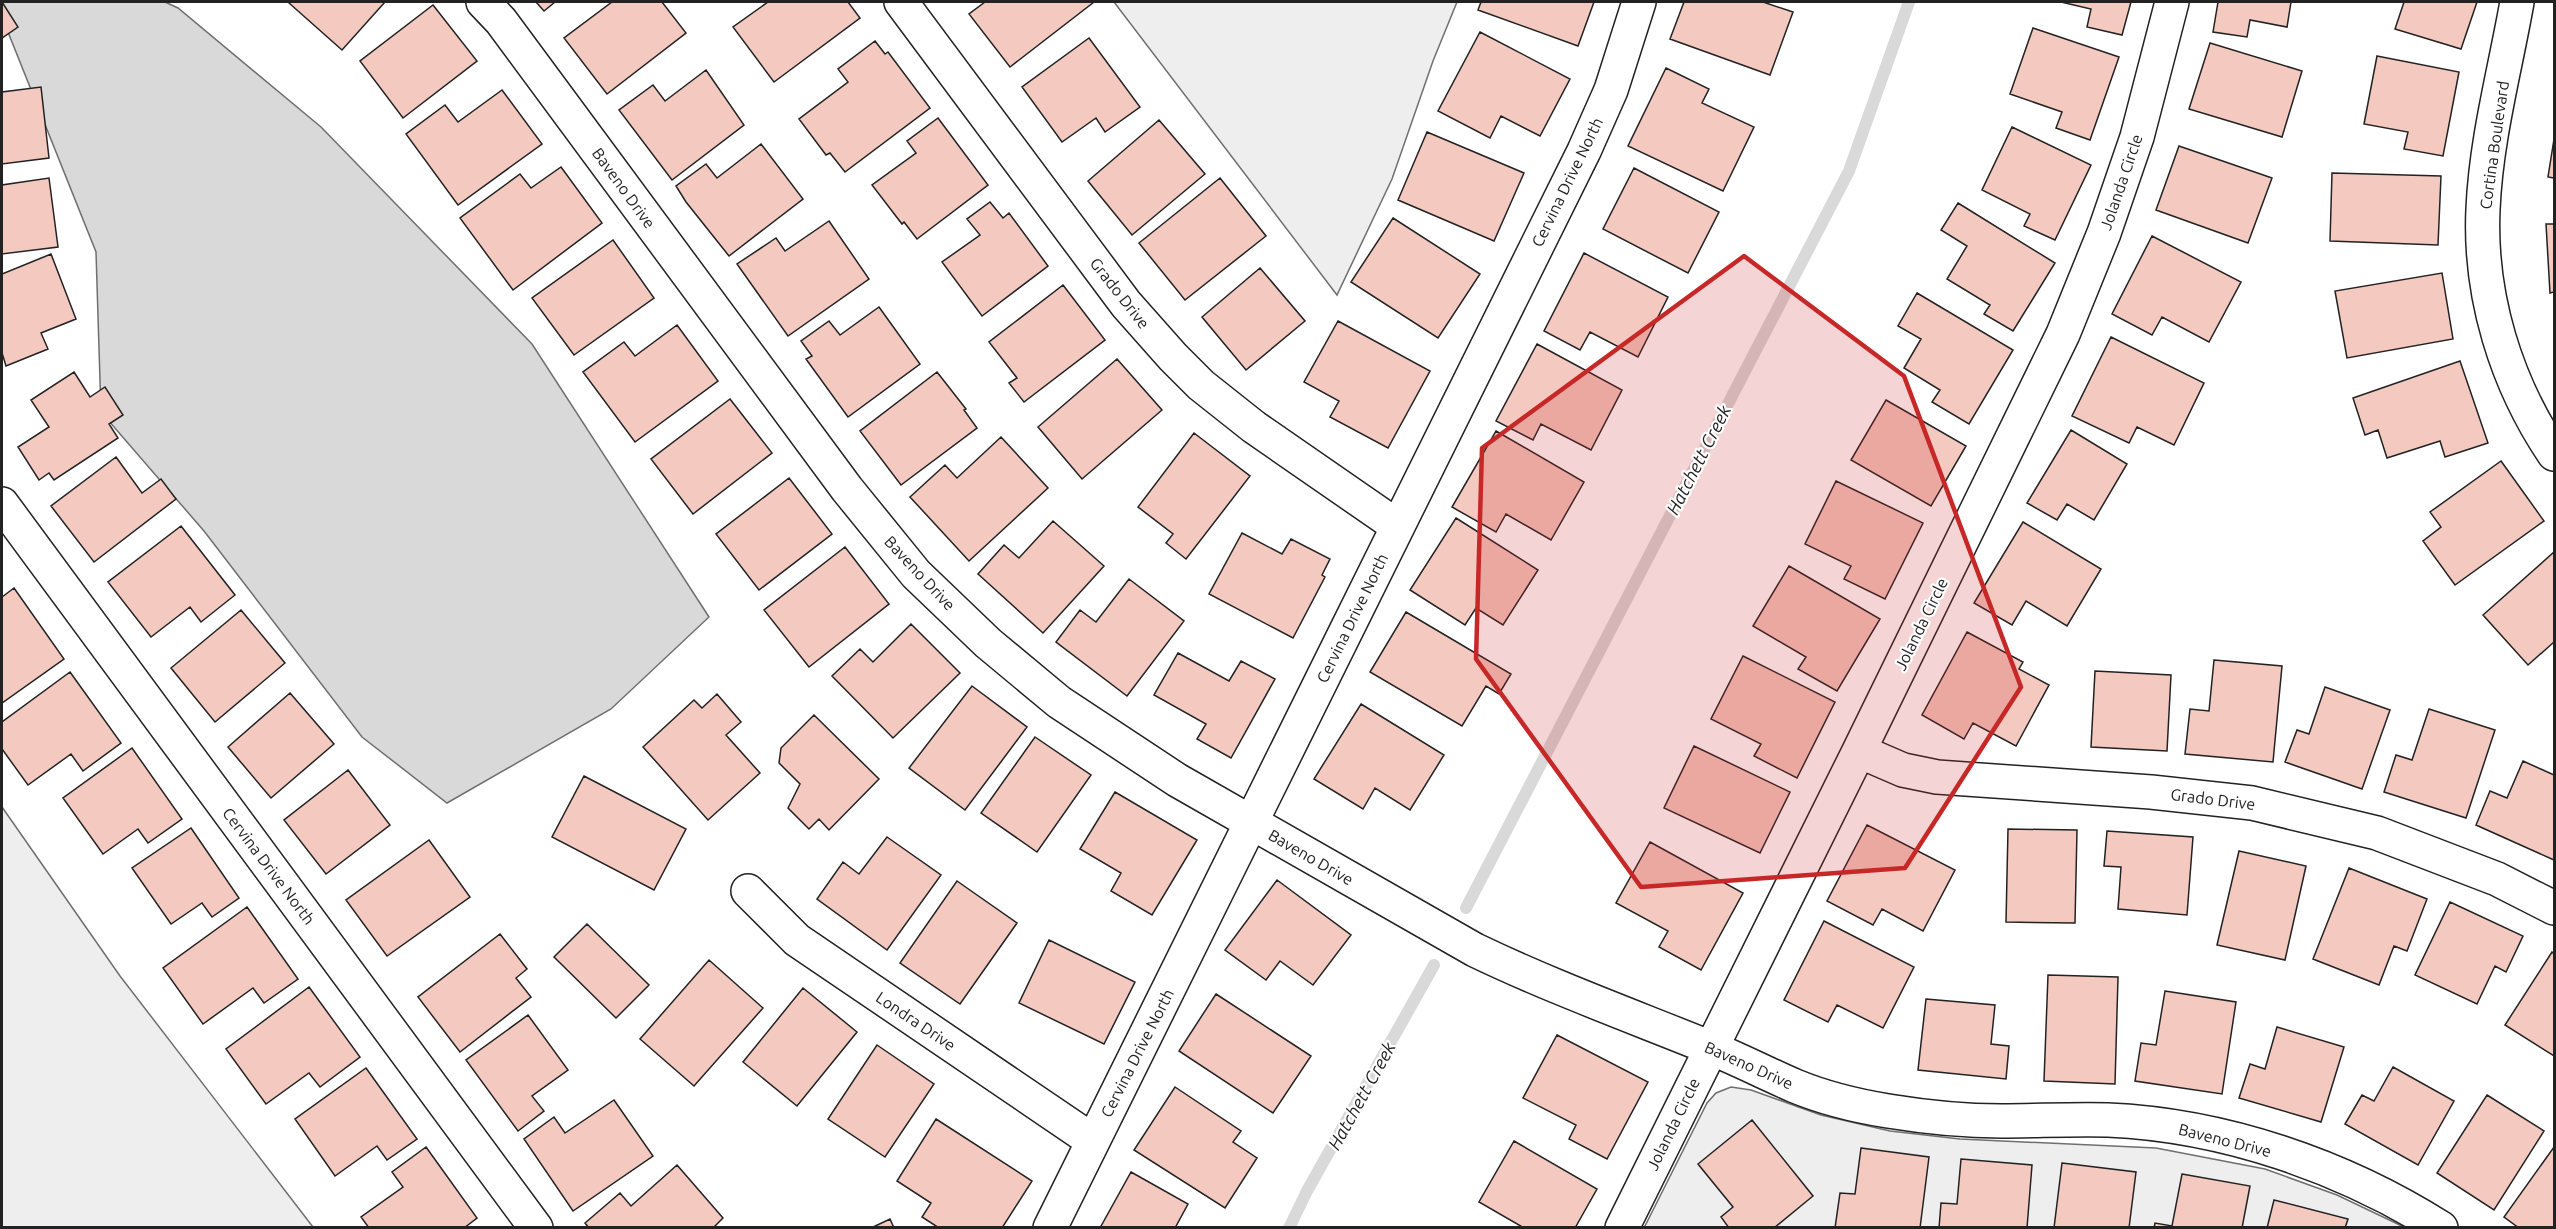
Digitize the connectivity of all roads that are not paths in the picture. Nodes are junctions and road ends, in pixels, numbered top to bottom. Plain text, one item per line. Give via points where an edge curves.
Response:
1 (483, 2) edge
2 (901, 2) edge
3 (1639, 2) edge
4 (2172, 2) edge
5 (2517, 2) edge
6 (2554, 454) edge
7 (2, 504) edge
8 (1398, 526) junction
9 (1859, 751) junction
10 (1252, 823) junction
11 (748, 891) dead end
12 (2554, 908) edge
13 (1710, 1047) junction
14 (1092, 1141) junction
15 (536, 1227) edge
16 (1050, 1227) edge
17 (1622, 1227) edge
18 (2441, 1227) edge

1 - 10 street, Baveno Drive via 501,21 847,489 916,574 988,643 1059,702 1176,780
2 - 8 street, Grado Drive via 1126,304 1173,357 1254,427
3 - 8 street, Cervina Drive North via 1611,90 1584,151
4 - 9 street, Jolanda Circle via 2137,137 2063,334
5 - 6 street, Cortina Boulevard via 2488,162 2483,210 2485,265 2505,359 2520,397
7 - 15 street, Cervina Drive North
8 - 10 street, Cervina Drive North
9 - 12 street, Grado Drive via 1903,770 1937,777 2252,803 2377,833 2497,879
9 - 13 street, Jolanda Circle
10 - 13 street, Baveno Drive via 1475,950
10 - 14 street, Cervina Drive North
11 - 14 street, Londra Drive via 797,940
13 - 17 street, Jolanda Circle
13 - 18 street, Baveno Drive via 1797,1087 1890,1111 1996,1121 2108,1120 2170,1126 2259,1146 2345,1177
14 - 16 street, Cervina Drive North

